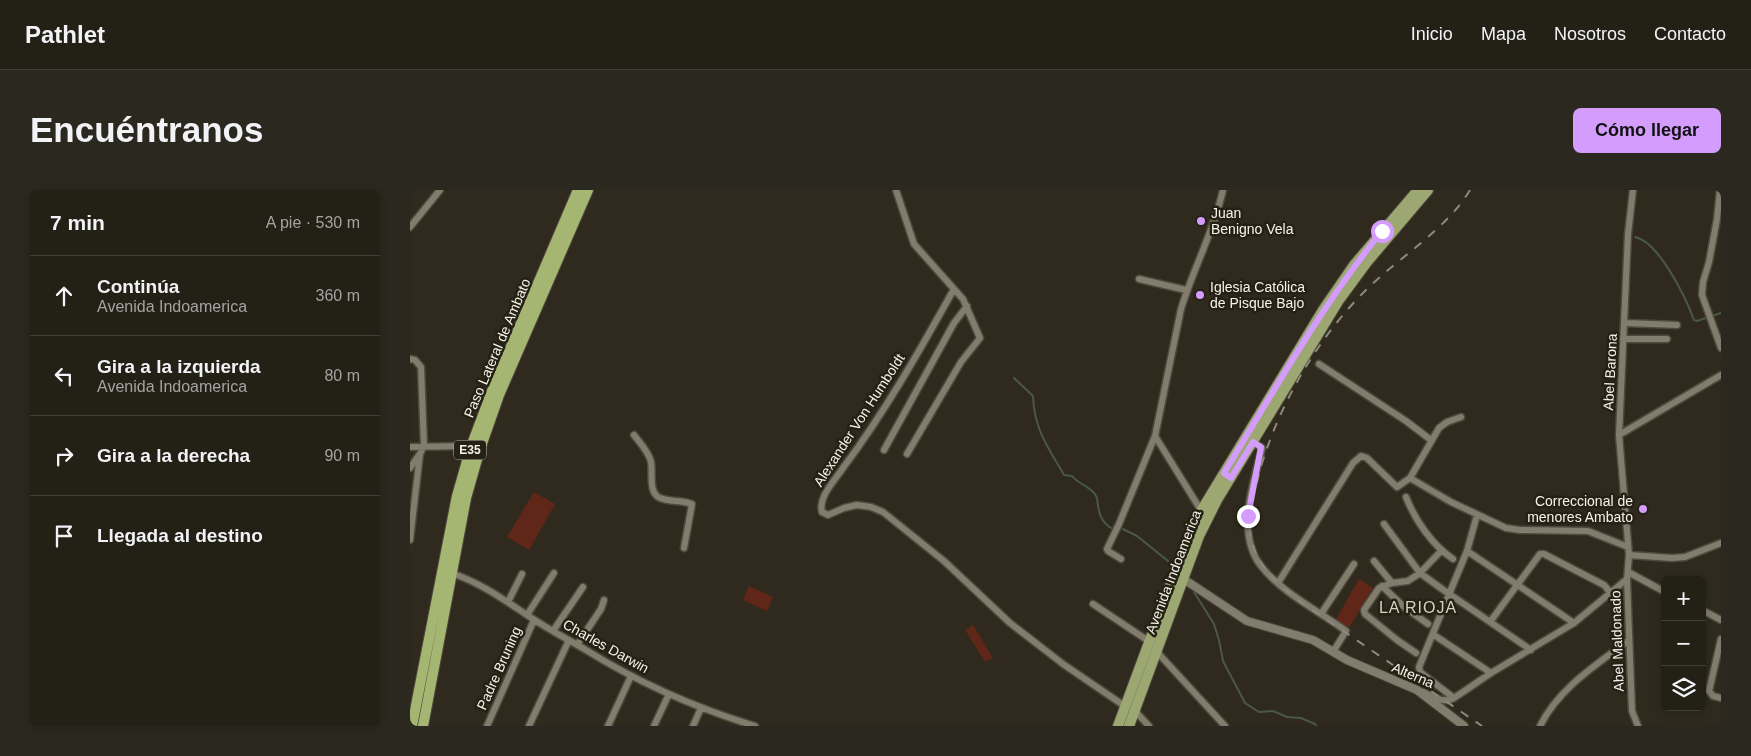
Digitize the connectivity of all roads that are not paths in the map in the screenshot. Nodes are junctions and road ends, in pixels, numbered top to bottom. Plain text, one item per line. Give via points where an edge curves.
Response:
1 (440, 190) edge
2 (578, 190) edge
3 (588, 190) edge
4 (896, 190) edge
5 (1223, 190) edge
6 (1418, 190) edge
7 (1428, 190) edge
8 (1633, 190) edge
9 (1720, 190) edge
10 (410, 227) edge
11 (1139, 278) dead end
12 (954, 289) junction
13 (1186, 290) junction
14 (967, 306) junction
15 (1624, 323) junction
16 (1677, 325) dead end
17 (1668, 339) dead end
18 (1623, 340) junction
19 (1721, 348) edge
20 (410, 359) edge
21 (1319, 364) dead end
22 (1721, 375) edge
23 (1461, 416) dead end
24 (634, 435) dead end
25 (1619, 435) junction
26 (1155, 436) junction
27 (1431, 440) junction
28 (1253, 442) junction
29 (424, 446) junction
30 (461, 446) dead end
31 (410, 447) edge
32 (884, 450) dead end
33 (420, 454) junction
34 (907, 454) dead end
35 (410, 468) edge
36 (1227, 475) junction
37 (1410, 478) junction
38 (1406, 497) dead end
39 (1205, 513) junction
40 (1477, 514) junction
41 (1384, 524) dead end
42 (410, 540) edge
43 (1721, 543) edge
44 (1628, 547) junction
45 (684, 548) dead end
46 (1441, 551) junction
47 (1467, 551) junction
48 (1629, 555) junction
49 (1121, 559) dead end
50 (1453, 559) dead end
51 (1374, 561) dead end
52 (1354, 564) dead end
53 (1420, 572) junction
54 (1628, 572) junction
55 (451, 573) junction
56 (554, 573) dead end
57 (522, 574) dead end
58 (1180, 576) junction
59 (1627, 579) junction
60 (1278, 583) junction
61 (1392, 583) junction
62 (1518, 585) junction
63 (1382, 586) junction
64 (583, 587) dead end
65 (1661, 590) edge
66 (1610, 592) junction
67 (1450, 595) junction
68 (604, 600) dead end
69 (508, 602) junction
70 (1093, 604) dead end
71 (1706, 612) edge
72 (1321, 614) junction
73 (526, 615) junction
74 (534, 620) junction
75 (1721, 620) edge
76 (1490, 622) junction
77 (1574, 623) junction
78 (1428, 624) dead end
79 (553, 630) junction
80 (1434, 635) junction
81 (1721, 639) edge
82 (434, 640) junction
83 (570, 640) junction
84 (1629, 640) junction
85 (1150, 642) junction
86 (577, 645) junction
87 (1720, 647) edge
88 (1531, 650) junction
89 (1156, 652) junction
90 (1333, 652) junction
91 (1416, 654) dead end
92 (1491, 673) junction
93 (631, 676) junction
94 (1417, 690) junction
95 (669, 694) junction
96 (1454, 698) junction
97 (1721, 698) edge
98 (702, 708) junction
99 (1130, 709) junction
100 (412, 726) edge
101 (423, 726) edge
102 (487, 726) edge
103 (529, 726) edge
104 (608, 726) edge
105 (654, 726) edge
106 (693, 726) edge
107 (755, 726) edge
108 (1118, 726) edge
109 (1129, 726) edge
110 (1149, 726) edge
111 (1225, 726) edge
112 (1464, 726) edge
113 (1540, 726) edge
114 (1638, 726) edge

1 - 10 street
2 - 82 highway, Paso Lateral de Ambato / E35 via 471,447 457,496
3 - 55 highway, Paso Lateral de Ambato / E35 via 499,395 466,498
4 - 12 street via 914,244
5 - 13 street
6 - 36 main road, Avenida Indoamerica via 1354,265 1323,310
7 - 28 main road, Avenida Indoamerica via 1339,300
8 - 15 street, Abel Barona
9 - 19 street via 1702,295
11 - 13 street
12 - 14 street
12 - 99 street, Alexander Von Humboldt via 864,440 830,485 822,503 822,512 828,515 857,505 883,512 944,561 1010,623
13 - 26 street
14 - 32 street via 954,323
14 - 34 street via 980,338 962,360
15 - 16 street
15 - 18 street, Abel Barona
17 - 18 street
18 - 25 street, Abel Barona
20 - 29 street via 421,367
21 - 27 street
22 - 25 street
23 - 27 street via 1439,428
24 - 45 street via 649,455 656,496 692,504
25 - 44 street, Abel Barona
26 - 39 street
26 - 49 street via 1107,549
27 - 37 street
28 - 36 main road, Avenida Indoamerica
28 - 60 street via 1262,448 1248,508 1250,539 1260,565
29 - 30 street
29 - 31 street
29 - 33 street
33 - 35 street
33 - 42 street
36 - 39 main road, Avenida Indoamerica
37 - 40 street
37 - 60 street via 1397,487 1367,458 1358,457
38 - 46 street via 1414,515
39 - 58 main road, Avenida Indoamerica via 1180,559
40 - 44 street via 1513,530 1588,531
40 - 47 street
41 - 53 street
43 - 48 street via 1685,557
44 - 48 street, Abel Barona
46 - 50 street
46 - 53 street
47 - 62 street
47 - 67 street
48 - 54 street, Abel Maldonado
51 - 61 street
52 - 72 street
53 - 61 street via 1408,581
53 - 67 street
54 - 59 street, Abel Maldonado
54 - 65 street
55 - 69 street, Charles Darwin
55 - 82 highway, Paso Lateral de Ambato / E35
56 - 73 street
57 - 69 street
58 - 85 main road, Avenida Indoamerica
58 - 89 main road, Avenida Indoamerica
58 - 90 street, Alterna via 1247,621 1306,638
59 - 66 street
59 - 84 street, Abel Maldonado
60 - 72 street
61 - 63 street
62 - 66 street via 1540,554 1544,554 1604,584
62 - 76 street
62 - 77 street
63 - 78 street
63 - 91 street via 1364,607 1365,614
64 - 79 street
66 - 77 street
67 - 76 street
67 - 80 street
68 - 86 street
69 - 73 street, Charles Darwin
70 - 85 street
71 - 75 street
72 - 90 street via 1346,632
73 - 74 street, Charles Darwin
74 - 79 street, Charles Darwin
74 - 102 street, Padre Bruning
76 - 88 street
77 - 88 street
79 - 83 street, Charles Darwin
80 - 92 street
80 - 96 street via 1419,670
81 - 87 street
82 - 100 highway, Paso Lateral de Ambato / E35
82 - 101 highway, Paso Lateral de Ambato / E35
83 - 86 street, Charles Darwin
83 - 103 street
84 - 113 street via 1574,682 1547,712
84 - 114 street, Abel Maldonado via 1632,711
85 - 99 main road, Avenida Indoamerica
86 - 93 street, Charles Darwin
87 - 97 street via 1709,691
88 - 92 street
89 - 99 main road, Avenida Indoamerica
89 - 111 street
90 - 94 street, Alterna
92 - 96 street
93 - 95 street, Charles Darwin
93 - 104 street
94 - 96 street, Alterna via 1441,700
94 - 112 street
95 - 98 street, Charles Darwin
95 - 105 street
98 - 106 street
98 - 107 street, Charles Darwin
99 - 108 main road, Avenida Indoamerica
99 - 109 main road, Avenida Indoamerica
99 - 110 street

